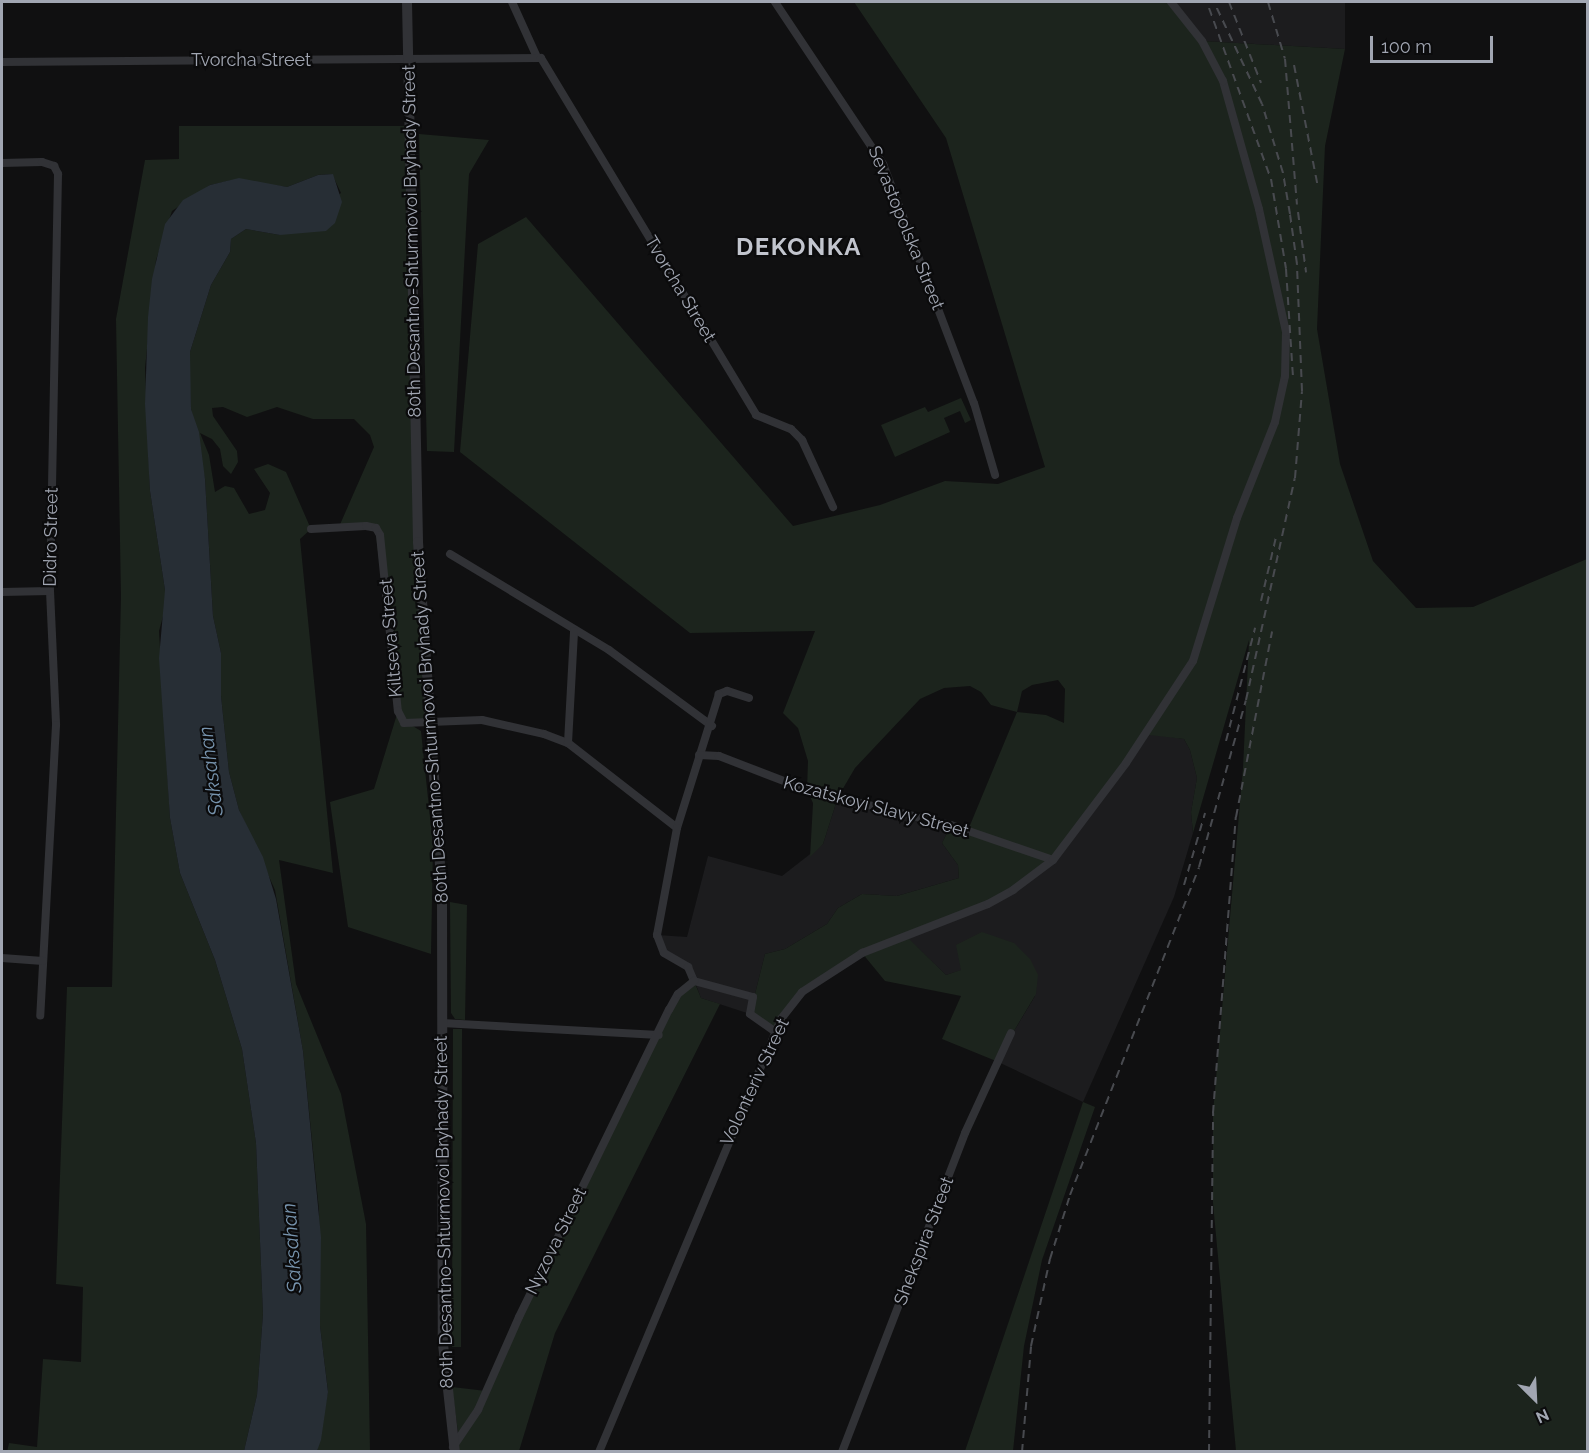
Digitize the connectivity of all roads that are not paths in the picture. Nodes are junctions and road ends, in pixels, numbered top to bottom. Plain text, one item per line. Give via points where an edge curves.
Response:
1 (407, 2) edge
2 (512, 2) edge
3 (775, 2) edge
4 (1171, 2) edge
5 (537, 57) junction
6 (408, 60) junction
7 (2, 62) edge
8 (2, 163) edge
9 (995, 475) dead end
10 (833, 507) dead end
11 (311, 529) dead end
12 (450, 554) dead end
13 (50, 591) junction
14 (2, 592) edge
15 (574, 632) junction
16 (750, 698) dead end
17 (432, 722) junction
18 (712, 726) junction
19 (568, 743) junction
20 (699, 755) junction
21 (677, 828) junction
22 (1053, 860) junction
23 (2, 958) edge
24 (43, 961) junction
25 (694, 981) junction
26 (40, 1016) dead end
27 (442, 1023) junction
28 (774, 1031) junction
29 (1011, 1034) dead end
30 (659, 1035) junction
31 (454, 1449) edge
32 (599, 1452) edge
33 (842, 1452) edge

1 - 6 street, 80th Desantno-Shturmovoi Bryhady Street
2 - 5 street, Tvorcha Street
3 - 9 street, Sevastopolska Street via 883,164 974,403
4 - 22 street, Volonteriv Street via 1202,41 1223,81 1274,270 1286,333 1285,376 1275,422 1237,518 1193,661 1126,763
5 - 6 street, Tvorcha Street
5 - 10 street, Tvorcha Street via 546,62 756,415 791,429 802,440
6 - 7 street, Tvorcha Street
6 - 17 street, 80th Desantno-Shturmovoi Bryhady Street via 418,542
8 - 13 street, Didro Street via 42,162 54,166 58,174
11 - 17 street, Kiltseva Street via 366,526 381,535 400,719 411,724
12 - 15 street
13 - 14 street
13 - 24 street, Didro Street via 56,725
15 - 18 street via 609,650
15 - 19 street
16 - 18 street via 722,692
17 - 19 street, Kiltseva Street via 482,720
17 - 27 street, 80th Desantno-Shturmovoi Bryhady Street via 442,897
18 - 20 street
19 - 21 street, Kiltseva Street
20 - 21 street
20 - 22 street, Kozatskoyi Slavy Street via 718,756 807,790 951,825
21 - 25 street via 657,935 664,953 688,967
22 - 28 street, Volonteriv Street via 987,904 852,958 802,992
23 - 24 street
24 - 26 street, Didro Street
25 - 28 street via 753,997 750,1014
25 - 30 street, Nyzova Street via 678,994
27 - 30 street
27 - 31 street, 80th Desantno-Shturmovoi Bryhady Street via 443,1344
28 - 32 street, Volonteriv Street
29 - 33 street, Shekspira Street via 965,1133
30 - 31 street, Nyzova Street via 519,1317 478,1410

